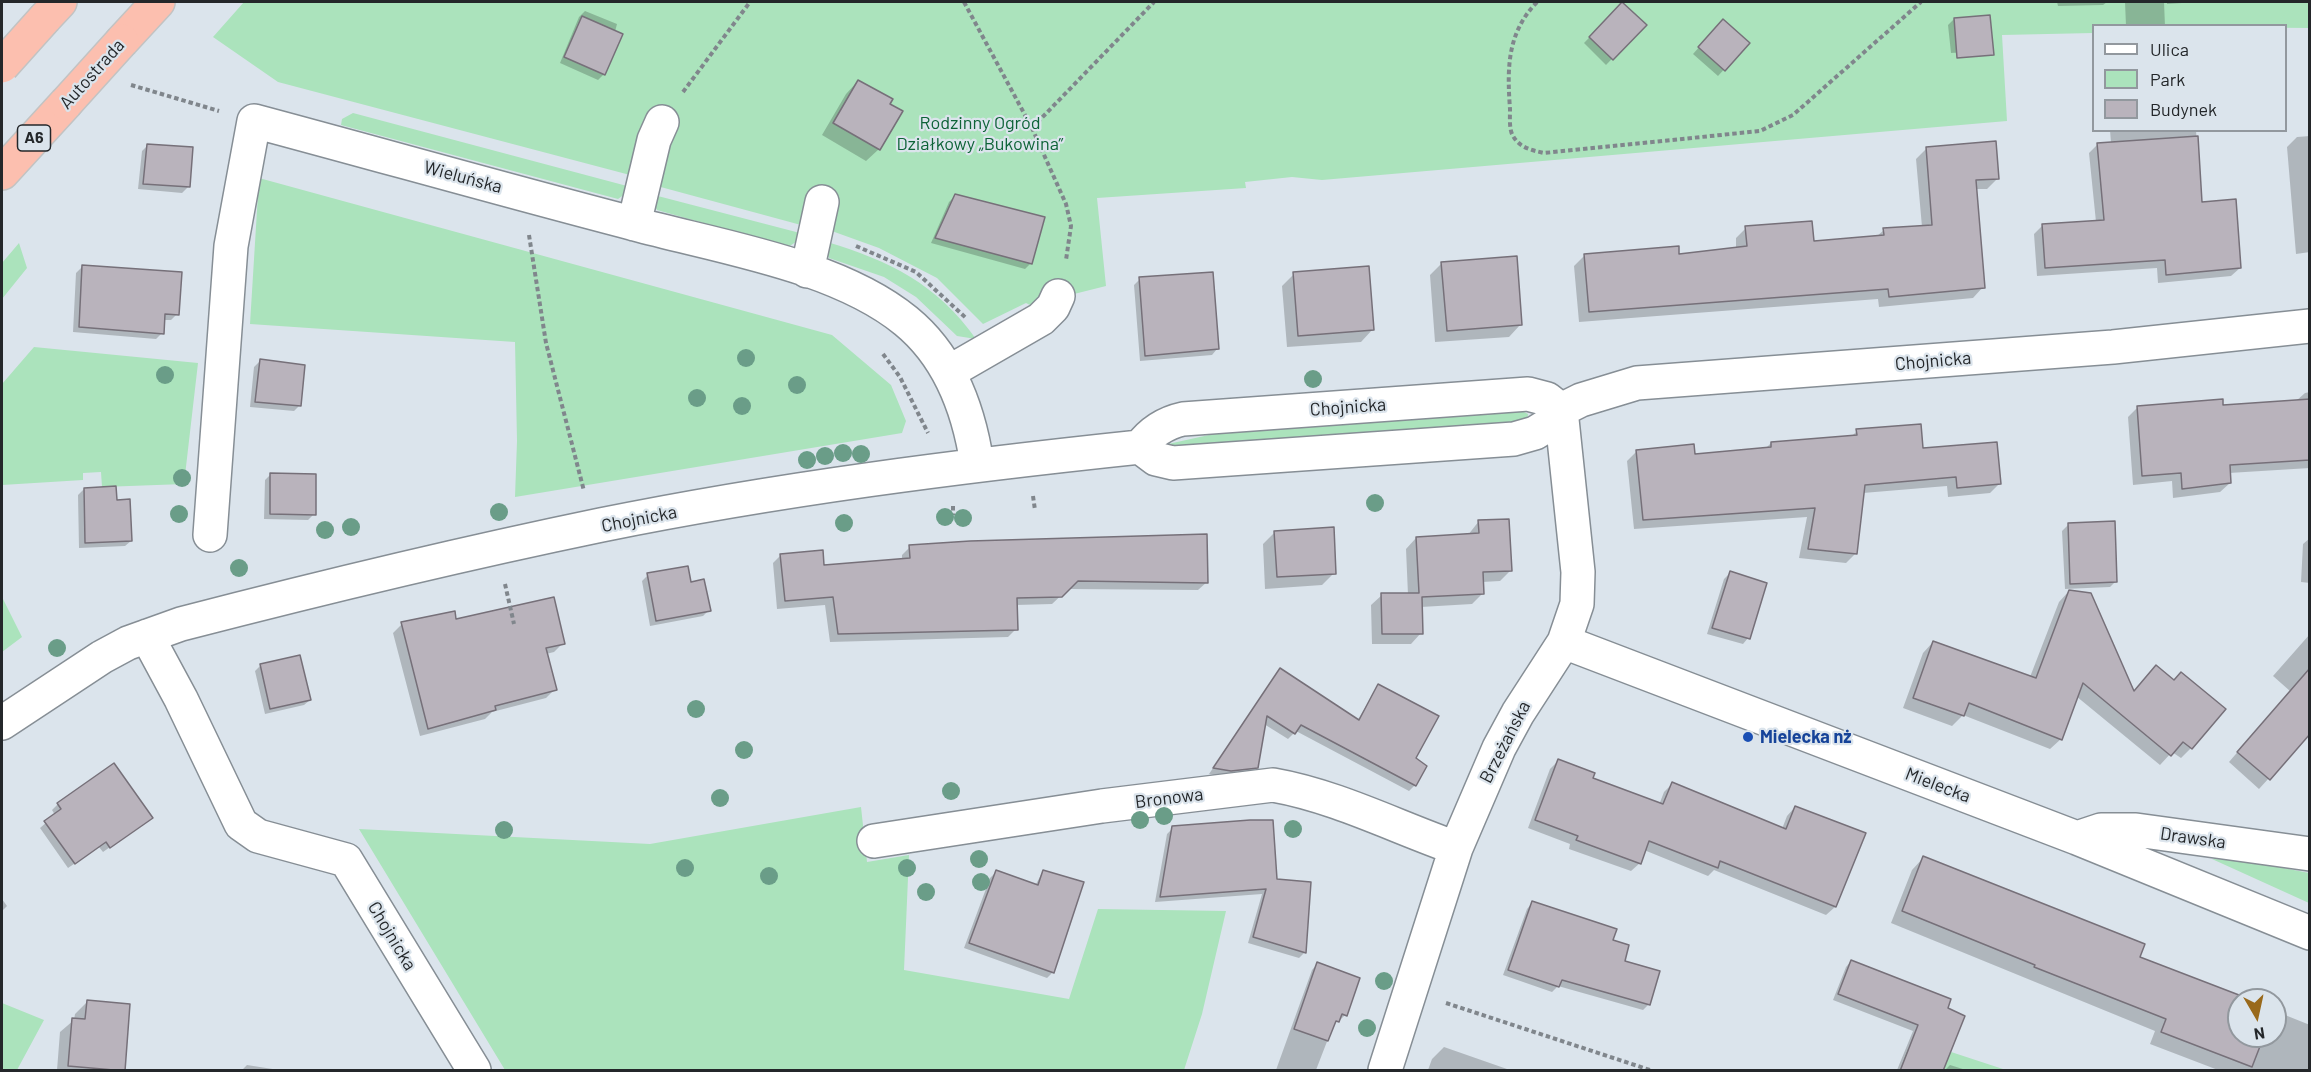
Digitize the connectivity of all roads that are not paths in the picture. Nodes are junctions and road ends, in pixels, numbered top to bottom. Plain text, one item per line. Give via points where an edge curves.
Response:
1 (158, 2) edge
2 (53, 10) edge
3 (2, 66) edge
4 (662, 122) road end
5 (2, 173) edge
6 (822, 202) dead end
7 (634, 224) junction
8 (807, 271) junction
9 (1058, 296) road end
10 (2310, 326) edge
11 (949, 372) junction
12 (1561, 410) junction
13 (1140, 447) junction
14 (977, 464) junction
15 (210, 535) dead end
16 (147, 636) junction
17 (1564, 642) junction
18 (2, 723) edge
19 (2077, 838) junction
20 (874, 841) dead end
21 (1456, 848) junction
22 (2309, 853) edge
23 (2310, 933) edge
24 (474, 1071) edge
25 (1386, 1071) edge

1 - 5 highway, Autostrada / A6, bridge
2 - 3 highway, bridge
4 - 7 street via 641,187
6 - 8 street
7 - 8 street, Wieluńska
7 - 15 street, Wieluńska via 254,121 231,246
8 - 11 street, Wieluńska via 855,289 905,320 933,347
9 - 11 street via 1041,319
10 - 12 street, Chojnicka via 2102,348 1637,383
11 - 14 street, Wieluńska via 969,421
12 - 13 street, Chojnicka via 1542,429 1514,439 1173,463 1156,459
12 - 13 street, Chojnicka via 1547,399 1528,394 1183,419 1154,432
12 - 17 street, Brzeżańska via 1578,572 1577,604
13 - 14 street, Chojnicka
14 - 16 street, Chojnicka via 796,490 601,525 240,609
16 - 18 street, Chojnicka via 79,670
16 - 24 street, Chojnicka via 241,824 258,836 346,860
17 - 19 street, Mielecka
17 - 21 street, Brzeżańska via 1504,739
19 - 22 street, Drawska via 2101,830 2136,830
19 - 23 street, Mielecka
20 - 21 street, Bronowa via 1102,806 1273,786 1316,796
21 - 25 street, Brzeżańska

